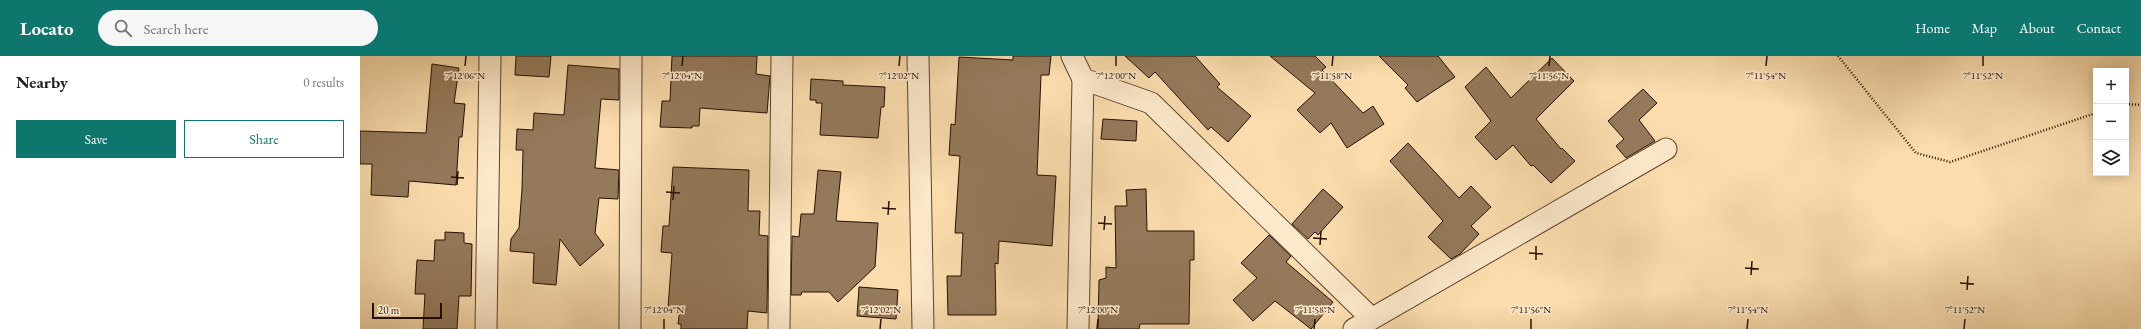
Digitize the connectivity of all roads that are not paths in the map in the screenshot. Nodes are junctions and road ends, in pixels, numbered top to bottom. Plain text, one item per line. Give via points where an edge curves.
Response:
1 (490, 56) edge
2 (631, 56) edge
3 (782, 56) edge
4 (918, 56) edge
5 (1072, 56) edge
6 (1083, 79) junction
7 (1666, 149) dead end
8 (1371, 318) junction
9 (486, 329) edge
10 (630, 329) edge
11 (779, 329) edge
12 (923, 329) edge
13 (1078, 329) edge
14 (1354, 329) edge

1 - 9 street
2 - 10 street
3 - 11 street
4 - 12 street
5 - 6 street
6 - 8 street via 1151,103
6 - 13 street
7 - 8 street
8 - 14 street

